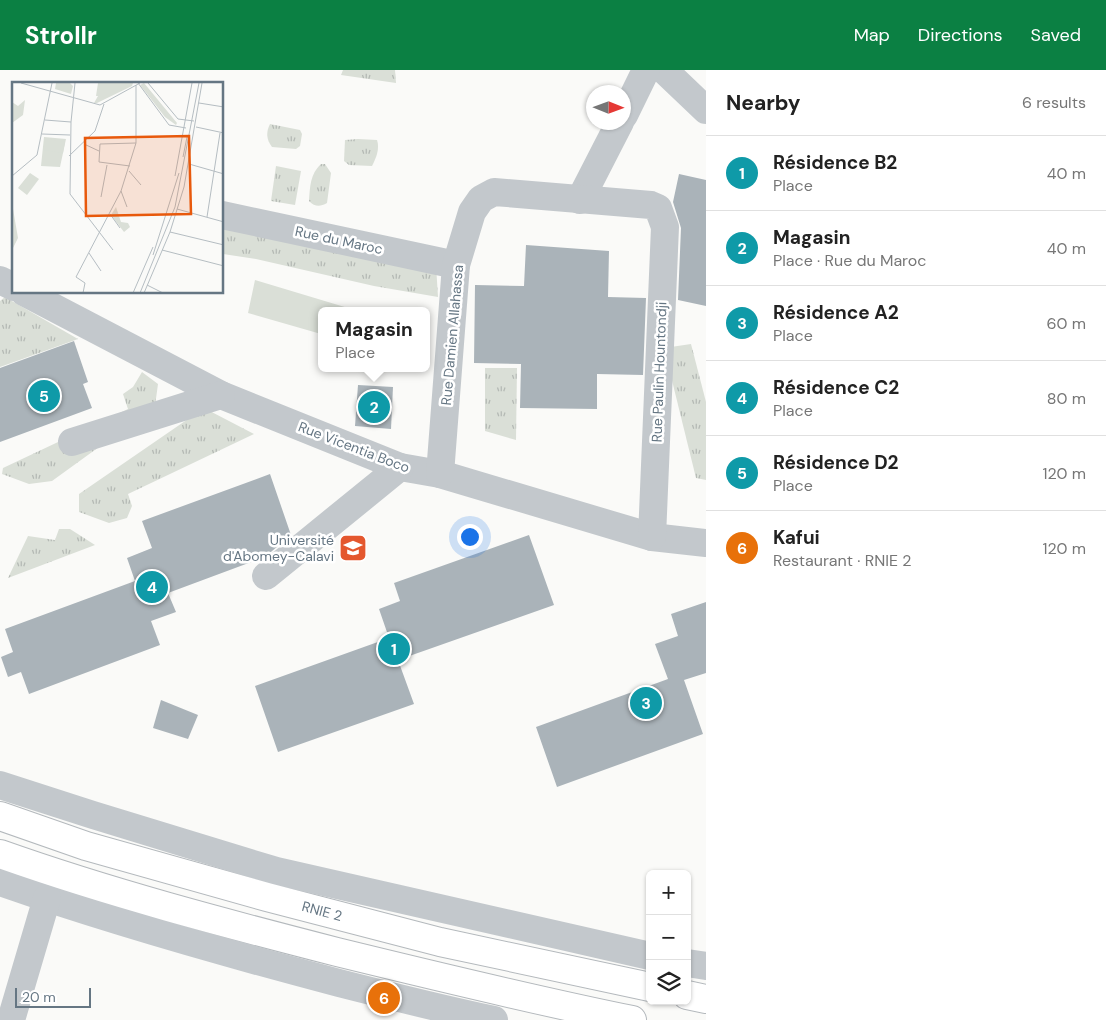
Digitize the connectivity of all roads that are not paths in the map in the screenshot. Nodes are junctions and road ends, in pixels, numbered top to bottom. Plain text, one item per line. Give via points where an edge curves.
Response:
1 (646, 70) edge
2 (664, 70) edge
3 (631, 101) edge
4 (706, 110) edge
5 (616, 130) edge
6 (580, 200) junction
7 (224, 216) edge
8 (456, 265) junction
9 (23, 294) edge
10 (221, 395) junction
11 (72, 442) dead end
12 (400, 467) junction
13 (440, 474) junction
14 (652, 537) junction
15 (706, 543) edge
16 (266, 576) dead end
17 (0, 785) edge
18 (0, 816) edge
19 (0, 854) edge
20 (0, 882) edge
21 (47, 898) junction
22 (646, 955) edge
23 (691, 964) edge
24 (706, 966) edge
25 (646, 986) edge
26 (691, 996) edge
27 (706, 1000) edge
28 (453, 1016) edge
29 (11, 1020) edge
30 (494, 1020) edge
31 (632, 1020) edge

1 - 3 street
2 - 4 street
5 - 6 street
6 - 8 street, Rue Damien Allahassa via 494,192 481,199 472,212
6 - 14 street, Rue Paulin Hountondji via 651,205 658,208 665,227
7 - 8 street, Rue du Maroc
8 - 13 street, Rue Damien Allahassa
9 - 10 street, Rue Vicentia Boco
10 - 11 street
10 - 12 street, Rue Vicentia Boco
12 - 13 street, Rue Vicentia Boco
12 - 16 street
13 - 14 street, Rue Vicentia Boco
14 - 15 street, Rue Vicentia Boco
17 - 22 street via 276,871
18 - 25 highway, RNIE 2 / RNIE 2 via 86,846 440,942
19 - 31 highway via 65,877 258,932 449,980
20 - 21 street
21 - 28 street via 249,960
21 - 29 street
23 - 24 street
26 - 27 highway
28 - 30 street

